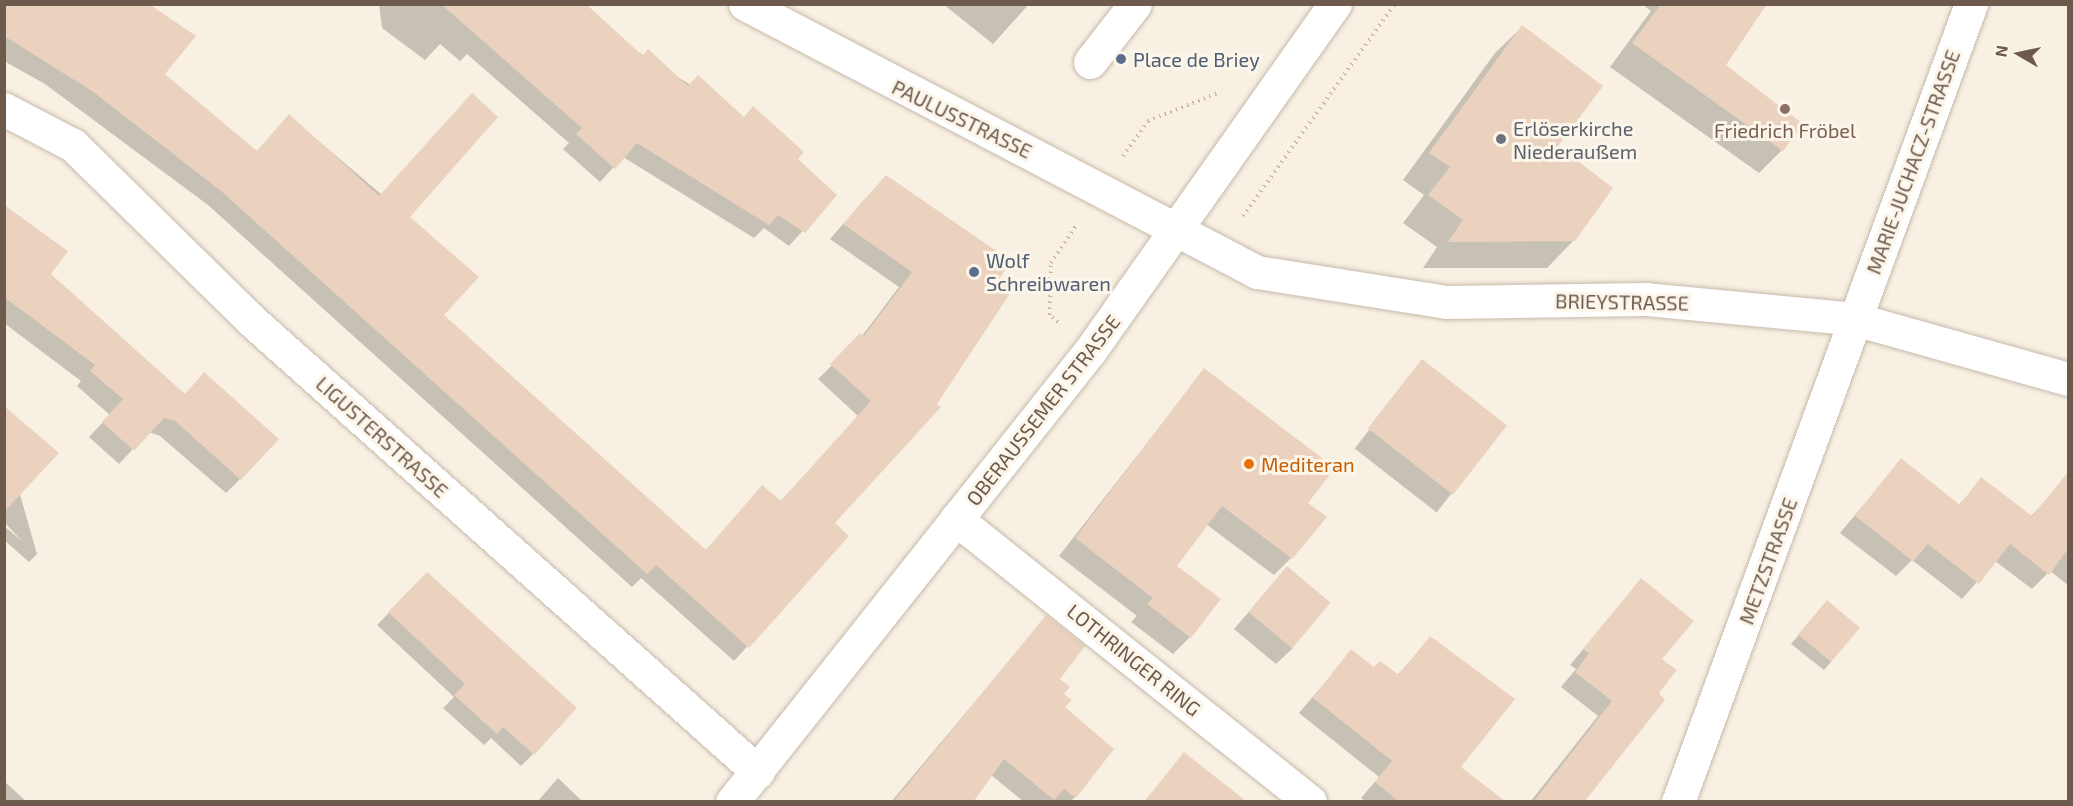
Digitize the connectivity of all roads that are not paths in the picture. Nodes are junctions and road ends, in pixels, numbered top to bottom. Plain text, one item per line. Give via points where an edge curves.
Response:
1 (745, 4) edge
2 (1135, 4) edge
3 (1335, 4) edge
4 (1971, 4) edge
5 (1090, 62) dead end
6 (4, 109) edge
7 (1178, 234) junction
8 (1855, 319) junction
9 (2068, 379) edge
10 (956, 519) junction
11 (758, 772) junction
12 (732, 801) edge
13 (1310, 801) edge
14 (1678, 801) edge

1 - 7 street, PAULUSSTRASSE via 908,94 1102,187
2 - 5 street
3 - 7 street, OBERAUSSEMER STRASSE
4 - 8 street, MARIE-JUCHACZ-STRASSE
6 - 11 street, LIGUSTERSTRASSE via 73,145 250,320
7 - 8 street, BRIEYSTRASSE via 1257,272 1447,302 1645,299
7 - 10 street, OBERAUSSEMER STRASSE
8 - 9 street, BRIEYSTRASSE
8 - 14 street, METZSTRASSE
10 - 11 street, OBERAUSSEMER STRASSE
10 - 13 street, LOTHRINGER RING
11 - 12 street, OBERAUSSEMER STRASSE

